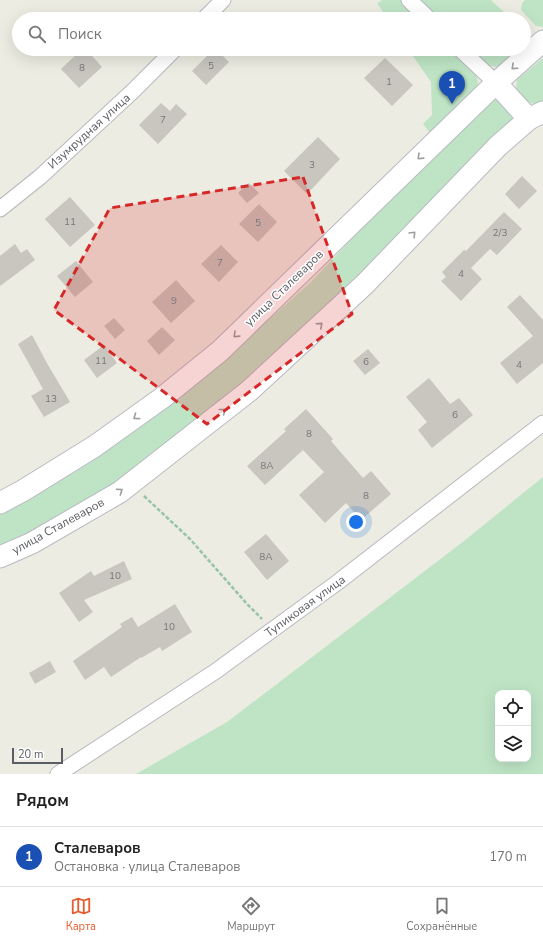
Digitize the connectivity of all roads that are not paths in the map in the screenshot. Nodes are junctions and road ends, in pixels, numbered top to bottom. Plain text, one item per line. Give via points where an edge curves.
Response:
1 (223, 0) edge
2 (409, 0) edge
3 (211, 12) edge
4 (422, 12) edge
5 (543, 41) edge
6 (531, 52) edge
7 (168, 56) edge
8 (467, 56) edge
9 (526, 56) edge
10 (496, 83) junction
11 (536, 115) edge
12 (0, 210) edge
13 (543, 423) edge
14 (0, 502) edge
15 (0, 557) edge
16 (58, 774) edge

1 - 3 street
2 - 4 street
5 -> 6 main road, улица Сталеваров
7 - 12 street, Изумрудная улица via 122,102
8 - 10 street
9 -> 10 main road, улица Сталеваров
10 - 11 main road
10 -> 14 main road, улица Сталеваров via 220,351 162,398 95,446
15 -> 11 main road, улица Сталеваров via 32,543 120,492 249,391 365,284 498,146
13 - 16 street, Тупиковая улица via 273,630 216,671

